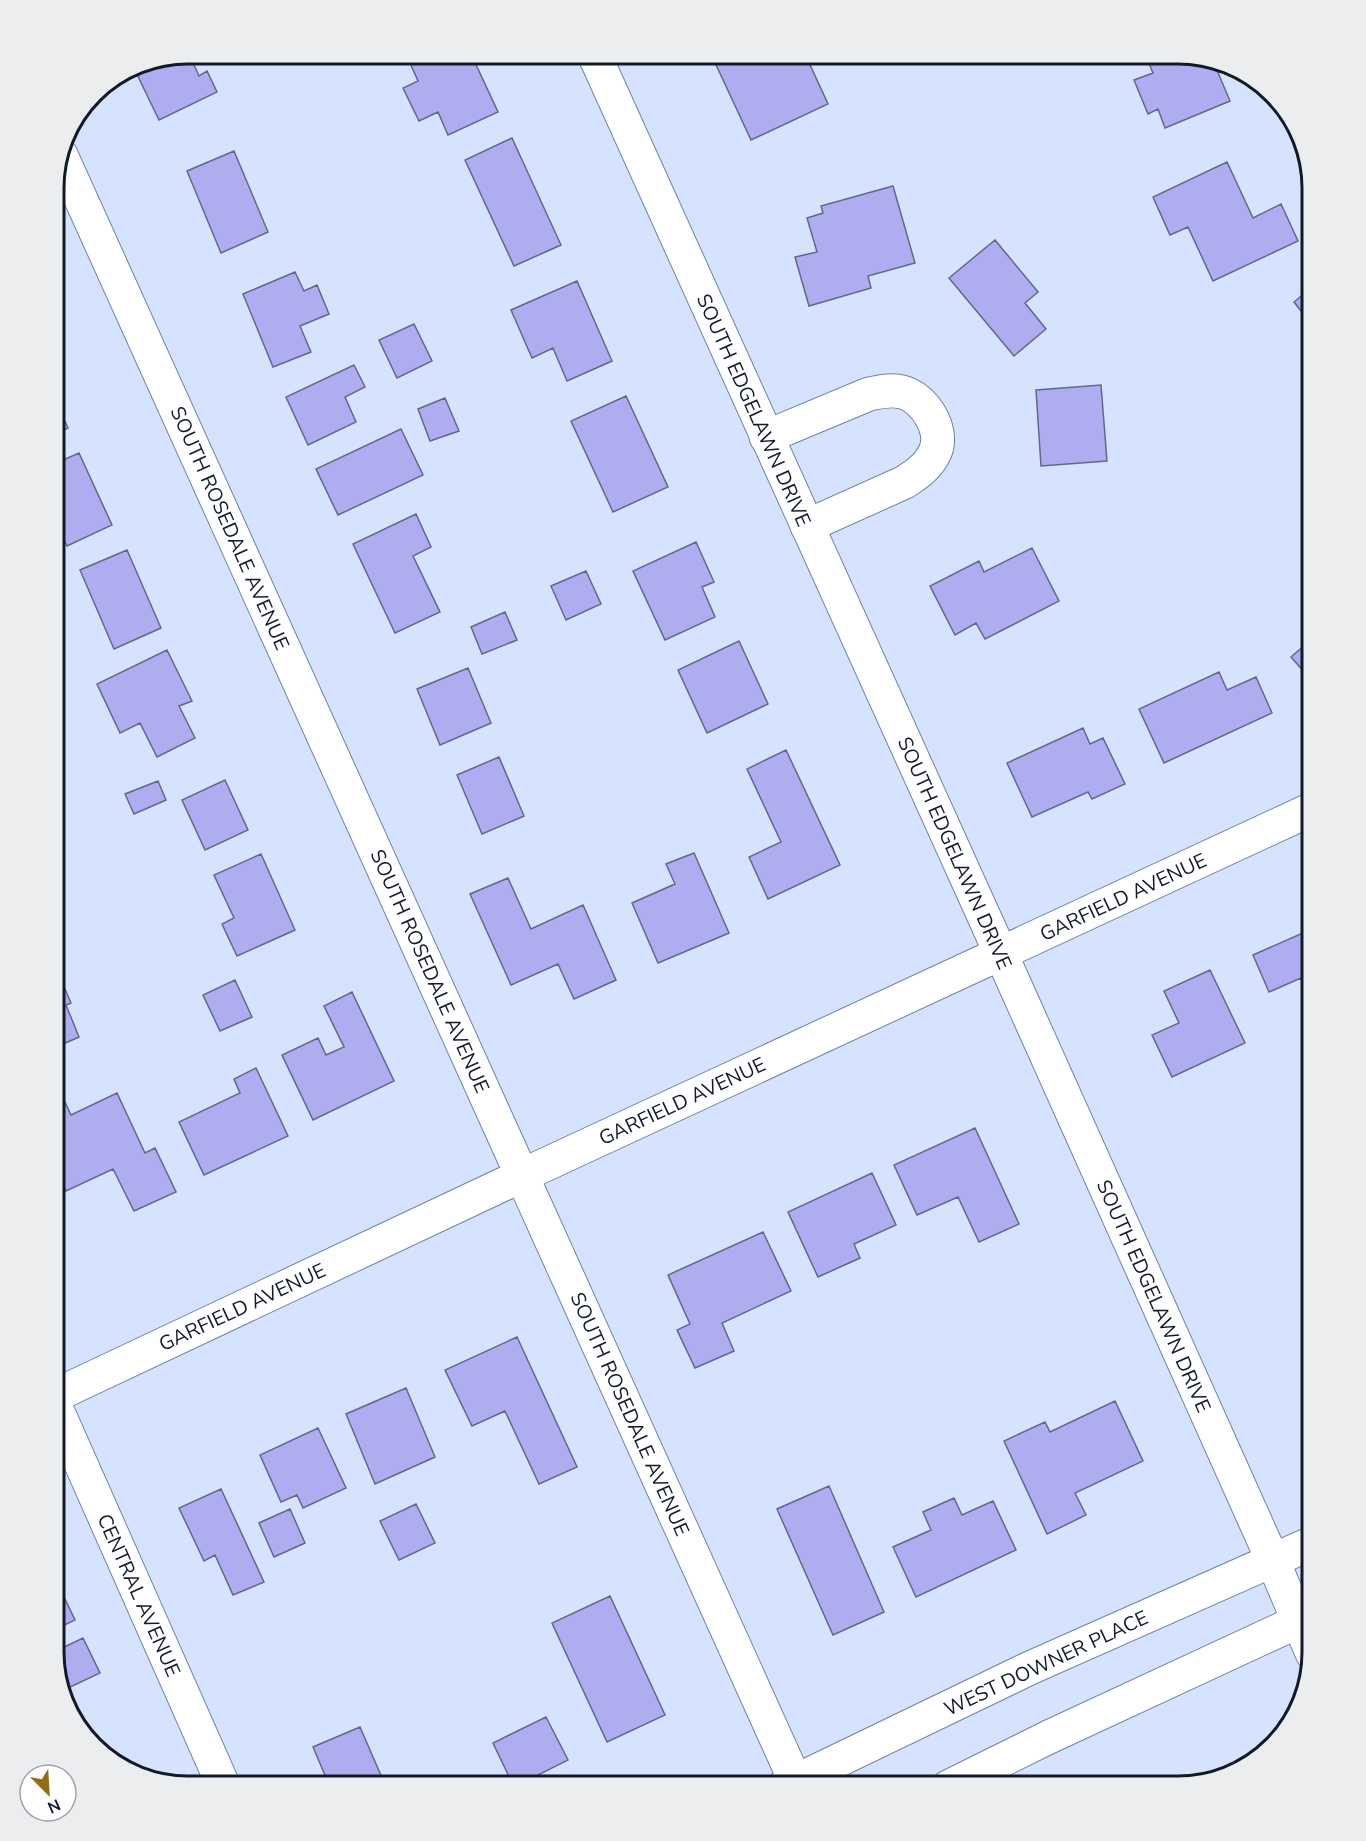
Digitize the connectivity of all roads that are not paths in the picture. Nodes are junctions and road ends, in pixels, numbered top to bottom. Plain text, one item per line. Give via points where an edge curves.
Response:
1 (599, 64) edge
2 (67, 168) edge
3 (766, 437) junction
4 (807, 526) junction
5 (1302, 814) edge
6 (1001, 954) junction
7 (523, 1175) junction
8 (64, 1391) edge
9 (64, 1426) edge
10 (1302, 1548) edge
11 (1273, 1561) junction
12 (1302, 1613) edge
13 (1302, 1619) edge
14 (219, 1776) edge
15 (788, 1776) edge
16 (810, 1776) edge
17 (970, 1776) edge

1 - 3 street, SOUTH EDGELAWN DRIVE
2 - 7 street, SOUTH ROSEDALE AVENUE
3 - 4 street, SOUTH EDGELAWN DRIVE
3 - 4 street via 887,390 914,396 933,423 936,450 919,472
4 - 6 street, SOUTH EDGELAWN DRIVE
5 - 6 street, GARFIELD AVENUE
6 - 7 street, GARFIELD AVENUE
6 - 11 street, SOUTH EDGELAWN DRIVE
7 - 8 street, GARFIELD AVENUE
7 - 15 street, SOUTH ROSEDALE AVENUE
9 - 14 street, CENTRAL AVENUE
10 - 11 street, WEST DOWNER PLACE
11 - 12 street, SOUTH EDGELAWN DRIVE
11 - 16 street, WEST DOWNER PLACE via 1030,1668
13 - 17 street

